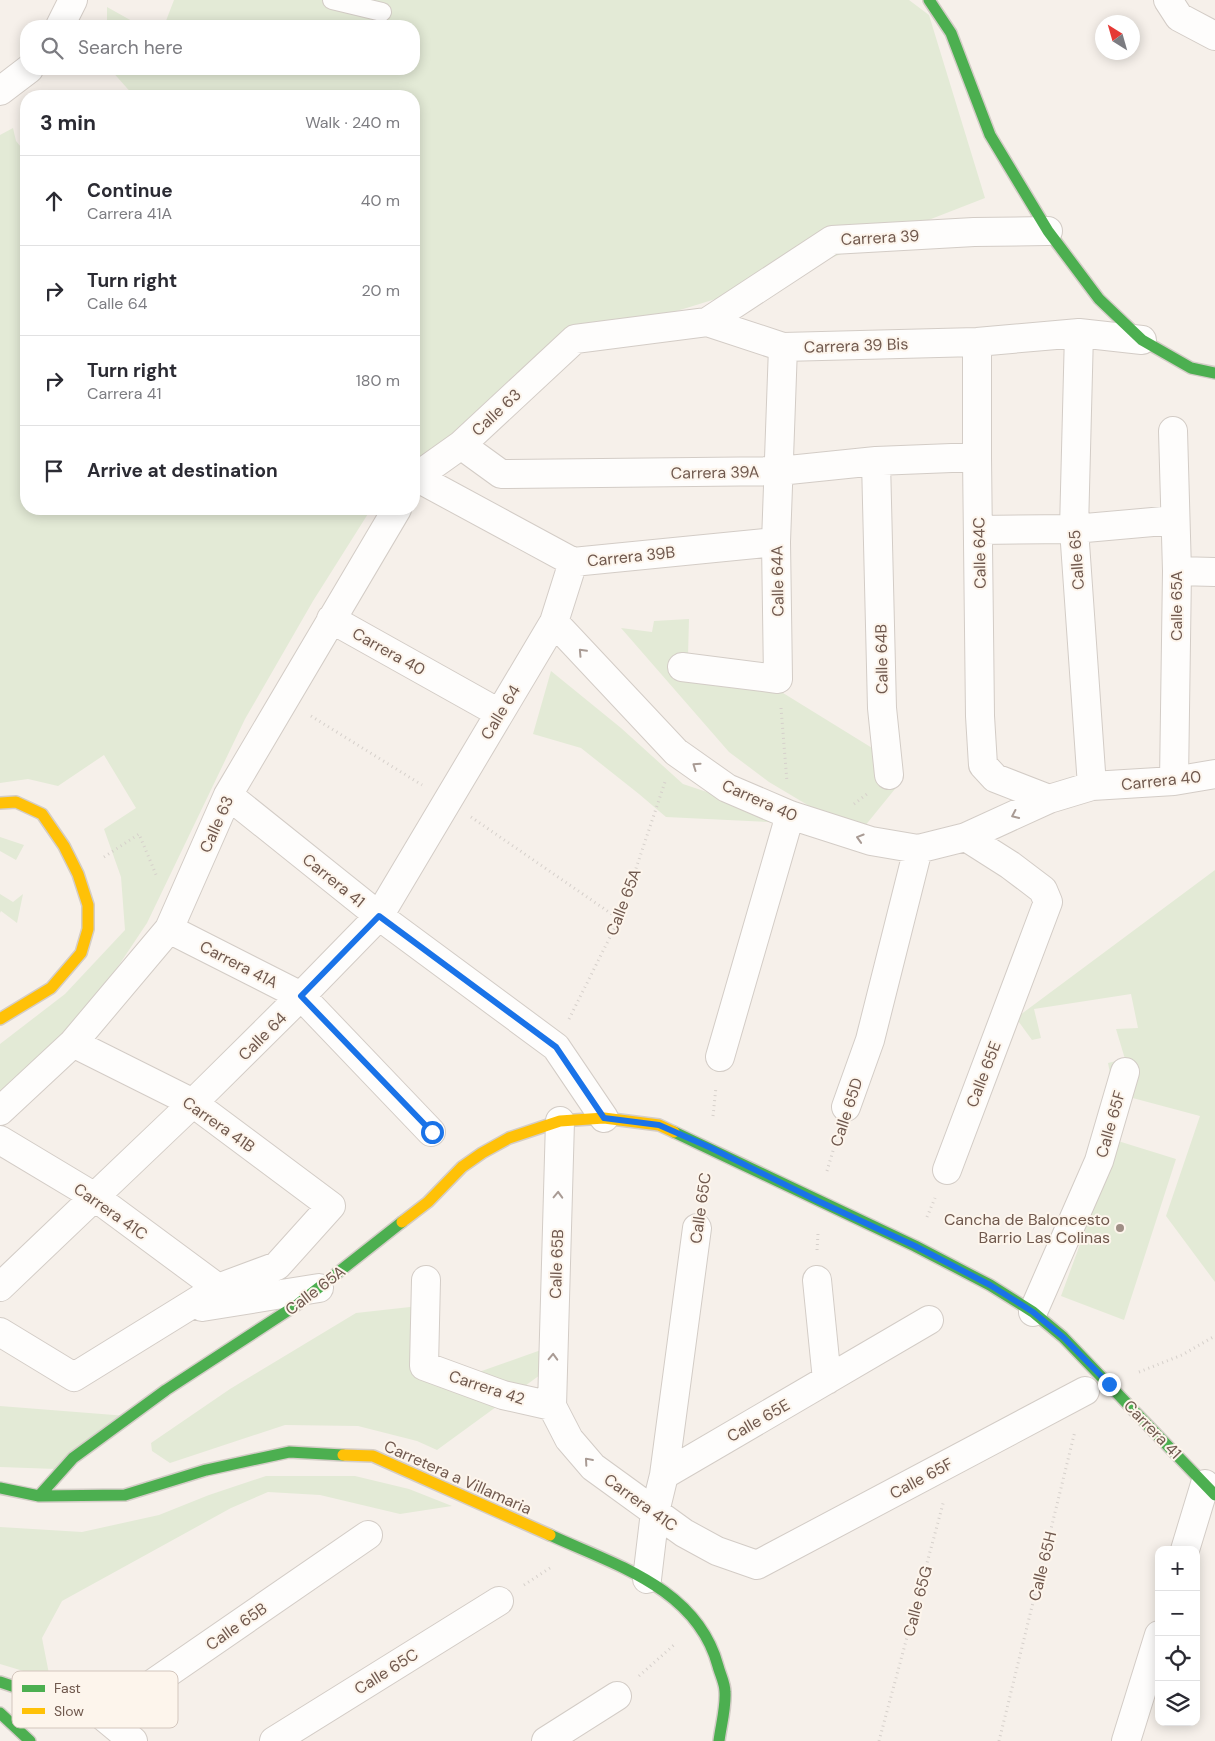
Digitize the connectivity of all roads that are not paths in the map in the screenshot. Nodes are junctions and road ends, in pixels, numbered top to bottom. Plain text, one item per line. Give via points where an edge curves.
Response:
1 (73, 0) edge
2 (332, 0) edge
3 (929, 0) edge
4 (1168, 0) edge
5 (382, 12) dead end
6 (63, 20) edge
7 (1215, 36) edge
8 (21, 75) edge
9 (0, 91) edge
10 (1048, 231) junction
11 (707, 322) junction
12 (1078, 333) junction
13 (576, 339) joint
14 (1142, 340) junction
15 (978, 342) junction
16 (783, 347) junction
17 (1215, 373) edge
18 (1173, 431) dead end
19 (461, 445) junction
20 (977, 456) junction
21 (876, 461) junction
22 (779, 471) junction
23 (420, 475) edge
24 (420, 482) edge
25 (393, 515) edge
26 (1175, 520) junction
27 (1074, 529) junction
28 (978, 530) junction
29 (776, 542) junction
30 (573, 562) junction
31 (1177, 571) junction
32 (1215, 572) edge
33 (331, 619) junction
34 (554, 622) junction
35 (682, 667) dead end
36 (499, 712) junction
37 (1215, 774) edge
38 (889, 775) road end
39 (1174, 782) junction
40 (1092, 786) junction
41 (228, 795) junction
42 (1050, 798) junction
43 (0, 803) edge
44 (790, 815) junction
45 (966, 837) junction
46 (918, 849) junction
47 (379, 916) junction
48 (170, 929) junction
49 (301, 996) junction
50 (0, 1019) edge
51 (73, 1043) junction
52 (720, 1057) road end
53 (1125, 1072) dead end
54 (194, 1103) junction
55 (846, 1107) road end
56 (0, 1111) edge
57 (604, 1118) junction
58 (560, 1121) junction
59 (432, 1132) dead end
60 (0, 1140) edge
61 (947, 1170) road end
62 (95, 1197) junction
63 (697, 1228) road end
64 (426, 1280) dead end
65 (817, 1280) road end
66 (0, 1287) edge
67 (218, 1288) junction
68 (319, 1288) junction
69 (182, 1310) junction
70 (1033, 1312) junction
71 (929, 1320) dead end
72 (0, 1332) edge
73 (827, 1380) junction
74 (1097, 1387) junction
75 (552, 1406) junction
76 (664, 1475) junction
77 (0, 1488) edge
78 (1210, 1489) edge
79 (39, 1496) junction
80 (655, 1512) junction
81 (368, 1535) dead end
82 (1187, 1546) edge
83 (757, 1565) joint
84 (647, 1579) junction
85 (499, 1601) road end
86 (1159, 1636) edge
87 (171, 1671) edge
88 (0, 1682) edge
89 (12, 1686) edge
90 (617, 1696) road end
91 (0, 1713) edge
92 (12, 1724) edge
93 (16, 1728) edge
94 (17, 1728) edge
95 (117, 1728) edge
96 (30, 1741) edge
97 (45, 1741) edge
98 (133, 1741) edge
99 (274, 1741) edge
100 (546, 1741) edge
101 (720, 1741) edge
102 (1126, 1741) edge

1 - 6 street
2 - 5 lane
3 - 10 main road via 951,33 990,135
4 - 7 street via 1179,17
8 - 9 street
10 - 11 street, Carrera 39 via 832,240
10 - 14 main road via 1098,299
11 - 13 street, Carrera 39 Bis
11 - 16 street, Carrera 39 Bis
12 - 14 street, Carrera 39 Bis
12 - 15 street, Carrera 39 Bis
12 - 27 street, Calle 65
13 - 19 street, Calle 63
14 - 17 main road via 1191,368
15 - 16 street, Carrera 39 Bis
15 - 20 street, Calle 64C
16 - 22 street, Calle 64A
18 - 26 street, Calle 65A
19 - 22 street, Carrera 39A via 501,474
19 - 23 street, Calle 63
20 - 21 street, Carrera 39A
20 - 28 street, Calle 64C
21 - 22 street, Carrera 39A
21 - 38 street, Calle 64B via 882,708
22 - 29 street, Calle 64A
24 - 30 street, Carrera 39B
25 - 33 street, Calle 63
26 - 27 street
26 - 31 street, Calle 65A
27 - 28 street
27 - 40 street, Calle 65
28 - 42 street, Calle 64C via 983,765 995,778
29 - 30 street, Carrera 39B
29 - 35 street, Calle 64A via 778,679
30 - 34 street, Calle 64
31 - 32 street
31 - 39 street, Calle 65A
33 - 36 street, Carrera 40
33 - 41 street, Calle 63
34 - 36 street, Calle 64
44 -> 34 street, Carrera 40 via 726,788 676,752
36 - 47 street, Calle 64
37 - 39 street, Carrera 40
39 - 40 street, Carrera 40
40 - 42 street, Carrera 40
41 - 47 street, Carrera 41
41 - 48 street, Calle 63
42 -> 45 street, Carrera 40
43 - 50 main road via 16,802 42,814 64,846 88,905 88,929 81,953 51,988
46 -> 44 street, Carrera 40 via 871,841
44 - 52 street
45 - 46 street, Carrera 40
45 - 61 street, Calle 65E via 1043,890 1048,902
46 - 55 street, Calle 65D via 870,1040
47 - 49 street, Calle 64
47 - 57 street, Carrera 41 via 556,1047
48 - 49 street, Carrera 41A
48 - 51 street, Calle 63
49 - 54 street, Calle 64
49 - 59 street, Carrera 41A
51 - 54 street, Carrera 41B
51 - 56 street, Calle 63
53 - 70 street, Calle 65F via 1099,1161
54 - 62 street, Calle 64
54 - 67 street, Carrera 41B via 330,1206 277,1266
57 - 58 main road, Calle 65A
57 - 70 main road, Carrera 41 via 659,1125 709,1147 915,1246 990,1285
58 - 68 main road, Calle 65A via 509,1138 482,1152 462,1167 428,1202
75 -> 58 street, Calle 65B
60 - 62 street, Carrera 41C
62 - 66 street, Calle 64
62 - 67 street, Carrera 41C
63 - 76 street, Calle 65C
64 - 75 street, Carrera 42 via 424,1366 503,1395
65 - 73 street
67 - 69 street
68 - 69 street
68 - 79 main road, Calle 65A via 166,1390 73,1458
69 - 72 street via 74,1377
70 - 74 main road, Carrera 41 via 1063,1337
71 - 73 street, Calle 65E
73 - 76 street, Calle 65E
74 - 78 main road, Carrera 41
74 - 83 street, Calle 65F
80 -> 75 street, Carrera 41C via 593,1467 569,1439
76 - 80 street, Calle 65C
77 - 79 main road, Carretera a Villamaria
78 - 82 street
79 - 84 main road, Carretera a Villamaria via 125,1495 206,1470 289,1452 373,1456
80 - 83 street, Carrera 41C via 716,1551
80 - 84 street, Calle 65C
81 - 87 street, Calle 65B
84 - 101 main road, Carretera a Villamaria via 679,1602 698,1623 715,1654 725,1691
85 - 99 street, Calle 65C
86 - 102 street
88 - 89 main road
90 - 100 street
91 - 92 main road
93 - 96 main road
94 - 97 main road
95 - 98 street

